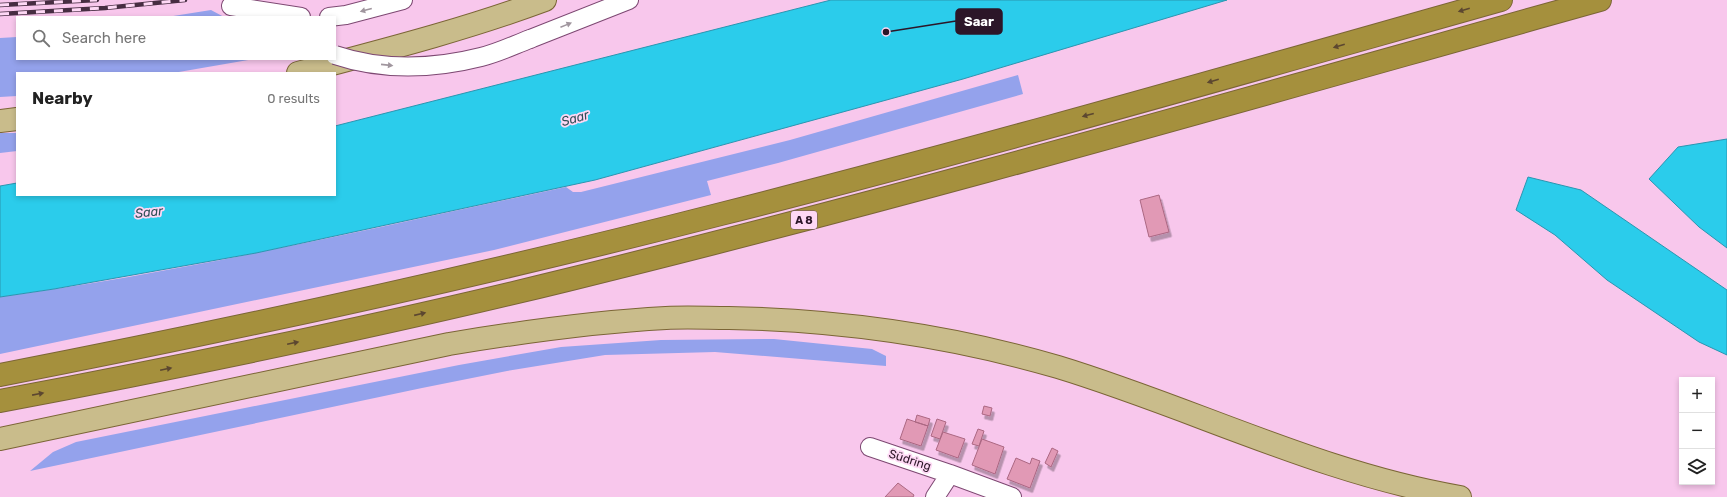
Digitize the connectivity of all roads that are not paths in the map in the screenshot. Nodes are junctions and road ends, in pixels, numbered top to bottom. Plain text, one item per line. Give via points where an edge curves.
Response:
1 (403, 0) edge
2 (545, 0) edge
3 (629, 0) edge
4 (1501, 0) edge
5 (1600, 0) edge
6 (224, 3) edge
7 (249, 16) edge
8 (296, 16) edge
9 (336, 16) edge
10 (336, 55) edge
11 (302, 72) edge
12 (16, 119) edge
13 (0, 121) edge
14 (0, 374) edge
15 (0, 401) edge
16 (0, 439) edge
17 (870, 447) dead end
18 (950, 474) junction
19 (935, 497) edge
20 (1012, 497) edge
21 (1460, 497) edge

1 -> 9 street
2 - 11 main road via 438,36
10 -> 3 street, bridge via 385,65 422,66 451,63 482,57
4 -> 14 highway, A 8 via 925,161 715,216 290,317
15 -> 5 highway, A 8 via 303,341 563,281 954,180
6 - 7 street
6 - 8 street
12 - 13 main road
16 - 21 main road via 449,344 572,326 669,318 809,321 935,338 1012,354 1111,385 1354,472
17 - 18 street, Südring
18 - 19 street
18 - 20 street, Südring

